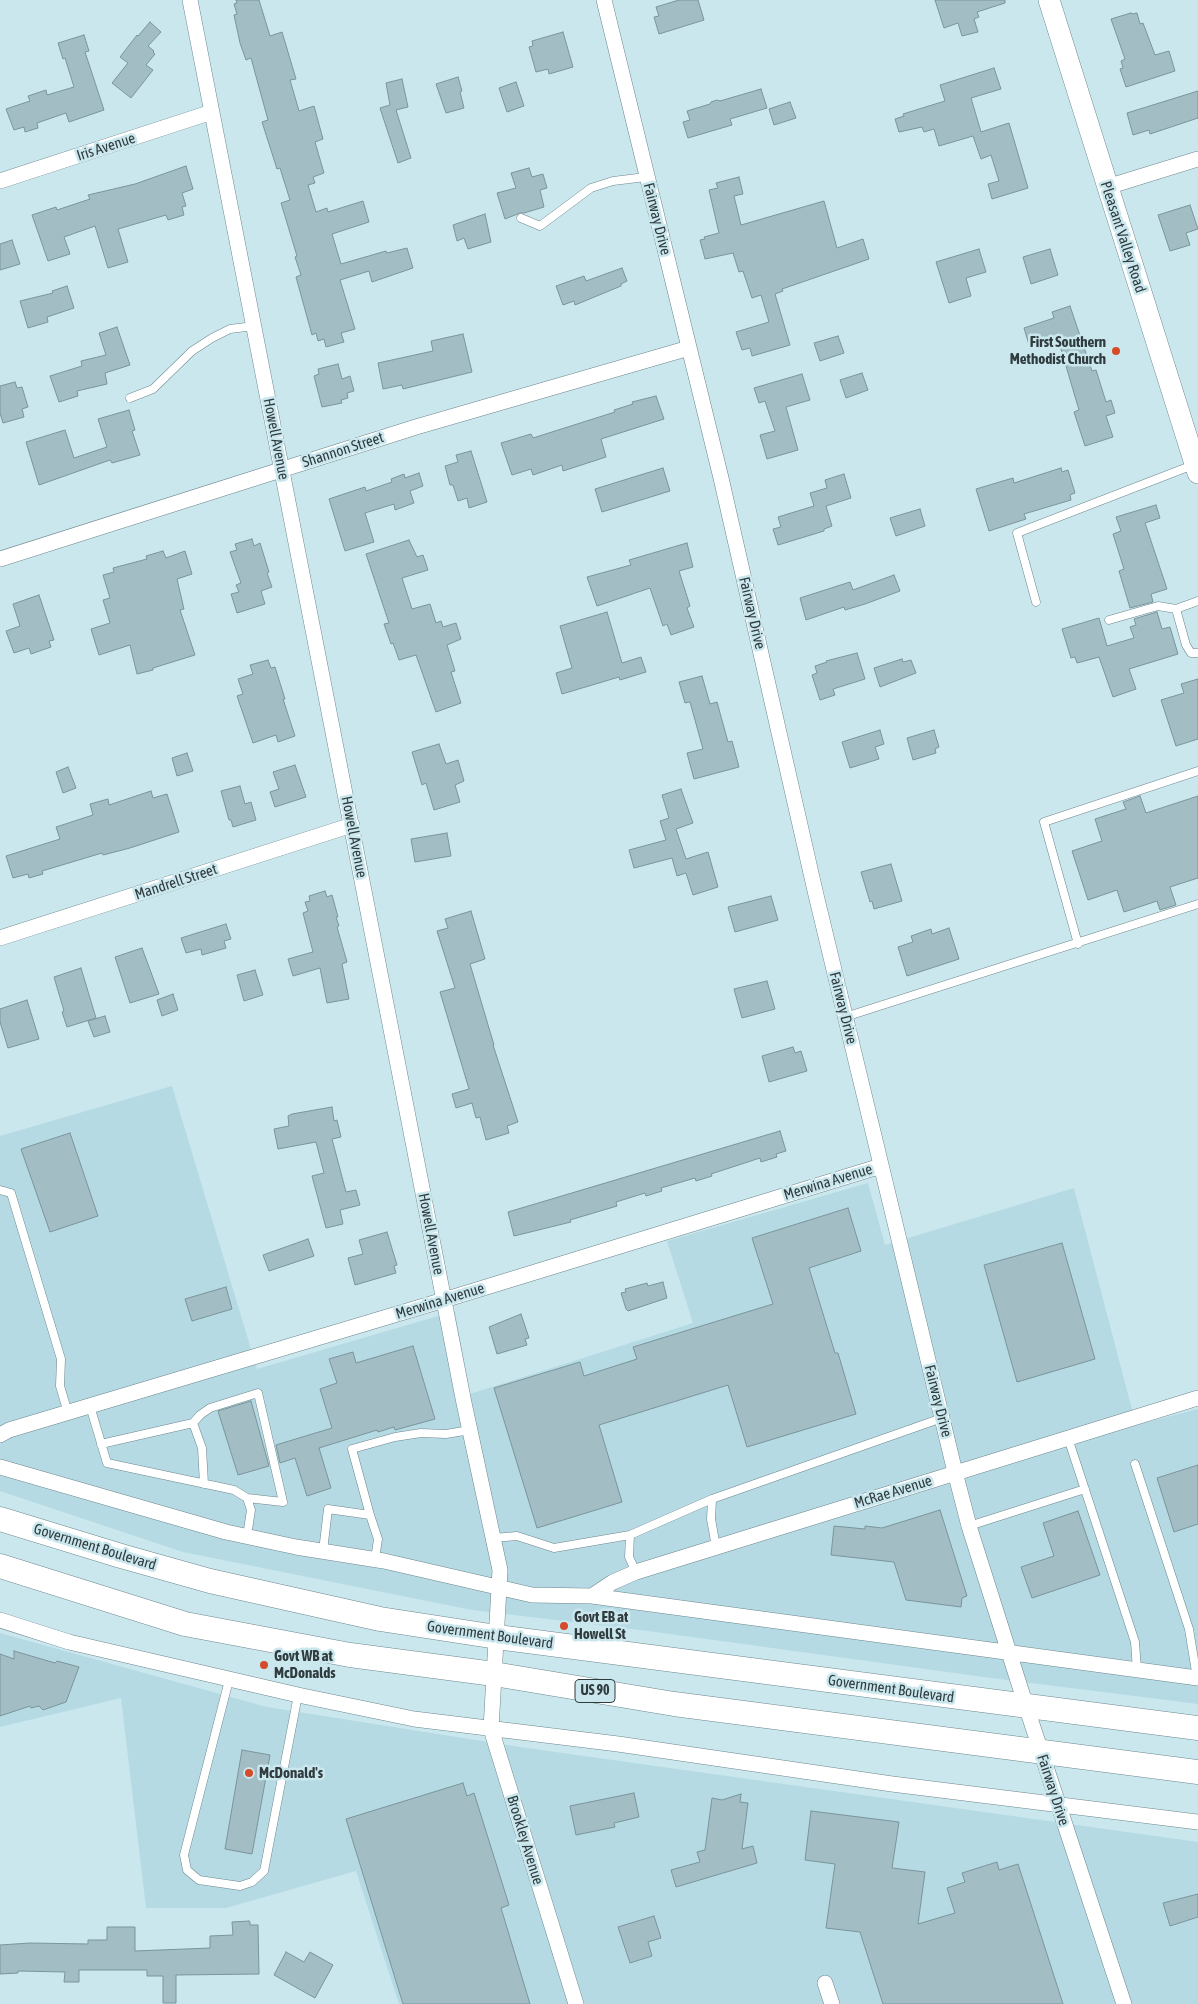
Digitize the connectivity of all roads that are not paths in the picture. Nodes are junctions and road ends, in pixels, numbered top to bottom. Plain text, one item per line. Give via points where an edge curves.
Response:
1 (190, 0) edge
2 (604, 0) edge
3 (1049, 0) edge
4 (212, 112) junction
5 (1198, 159) edge
6 (646, 177) junction
7 (0, 181) edge
8 (1107, 187) junction
9 (521, 218) dead end
10 (254, 326) junction
11 (689, 348) junction
12 (130, 398) dead end
13 (1197, 469) edge
14 (282, 470) junction
15 (0, 559) edge
16 (1198, 601) edge
17 (1036, 602) dead end
18 (1176, 609) junction
19 (1109, 620) dead end
20 (1198, 653) edge
21 (1198, 771) edge
22 (352, 825) junction
23 (1198, 904) edge
24 (0, 938) edge
25 (1078, 944) junction
26 (845, 1017) junction
27 (881, 1166) junction
28 (0, 1190) edge
29 (444, 1300) junction
30 (1198, 1398) edge
31 (90, 1406) junction
32 (68, 1413) junction
33 (942, 1418) junction
34 (193, 1424) junction
35 (470, 1430) junction
36 (0, 1435) edge
37 (1068, 1438) junction
38 (101, 1444) junction
39 (1135, 1464) dead end
40 (0, 1467) edge
41 (955, 1472) junction
42 (204, 1484) junction
43 (1085, 1489) junction
44 (246, 1498) junction
45 (712, 1499) junction
46 (370, 1514) junction
47 (0, 1518) edge
48 (969, 1526) junction
49 (630, 1534) junction
50 (247, 1536) junction
51 (493, 1538) junction
52 (716, 1547) junction
53 (323, 1551) junction
54 (375, 1559) junction
55 (0, 1566) edge
56 (636, 1572) junction
57 (499, 1587) junction
58 (592, 1596) junction
59 (0, 1620) edge
60 (497, 1636) junction
61 (1009, 1652) junction
62 (1137, 1670) junction
63 (494, 1674) junction
64 (1198, 1678) edge
65 (229, 1680) junction
66 (298, 1695) junction
67 (1026, 1706) junction
68 (1198, 1728) edge
69 (491, 1729) junction
70 (1040, 1751) junction
71 (1198, 1772) edge
72 (1057, 1804) junction
73 (1198, 1822) edge
74 (825, 1983) dead end
75 (576, 2004) edge
76 (832, 2004) edge
77 (1124, 2004) edge

1 - 4 street, Howell Avenue
2 - 6 street, Fairway Drive
3 - 8 street, Pleasant Valley Road
4 - 7 street, Iris Avenue
4 - 10 street, Howell Avenue
5 - 8 street
6 - 9 lane via 613,181 591,188 540,226
6 - 11 street, Fairway Drive
8 - 13 street, Pleasant Valley Road
10 - 12 lane via 230,328 212,338 192,351 153,389
10 - 14 street, Howell Avenue
11 - 14 street, Shannon Street via 416,427
11 - 26 street, Fairway Drive
13 - 17 lane via 1017,533
14 - 15 street, Shannon Street
14 - 22 street, Howell Avenue
16 - 18 lane
18 - 19 lane via 1158,606
18 - 20 lane via 1186,645 1190,653
21 - 25 lane via 1044,822
22 - 24 street, Mandrell Street
22 - 29 street, Howell Avenue
23 - 25 lane
25 - 26 lane
26 - 27 street, Fairway Drive
27 - 29 street, Merwina Avenue
27 - 33 street, Fairway Drive
28 - 32 lane via 11,1193 14,1202 61,1359 60,1386
29 - 31 street, Merwina Avenue
29 - 35 street, Howell Avenue
30 - 37 street, McRae Avenue
31 - 32 street, Merwina Avenue
31 - 38 lane
32 - 36 street, Merwina Avenue
33 - 41 street, Fairway Drive
33 - 45 lane
34 - 38 lane
34 - 42 lane via 202,1448
34 - 44 lane via 210,1408 258,1393 283,1502
35 - 46 lane via 395,1437 352,1449
35 - 51 street, Howell Avenue
37 - 41 street, McRae Avenue
37 - 43 lane
38 - 42 lane via 107,1463
39 - 64 lane via 1189,1629
40 - 50 street
41 - 48 street, Fairway Drive
41 - 52 street, McRae Avenue
42 - 44 lane via 234,1490
43 - 48 lane
43 - 62 lane via 1135,1642
44 - 50 lane via 251,1510
45 - 49 lane
45 - 52 lane via 711,1519
46 - 53 lane via 328,1509
46 - 54 lane via 378,1539
47 - 60 main road, Government Boulevard via 210,1581 380,1619
48 - 61 street, Fairway Drive
49 - 51 lane via 554,1548 517,1536
49 - 56 lane via 629,1557
50 - 53 street
51 - 57 street, Howell Avenue via 500,1570
52 - 56 street, McRae Avenue
53 - 54 street
54 - 57 street
55 - 63 main road, US 90 via 184,1624 350,1655
56 - 58 street, McRae Avenue
57 - 58 street via 532,1595
57 - 60 street, Howell Avenue
58 - 61 street
59 - 65 street via 69,1642
60 - 63 street, Howell Avenue
60 - 67 main road, Government Boulevard
61 - 62 street
61 - 67 street, Fairway Drive
62 - 64 street
63 - 69 street, Brookley Avenue
63 - 70 main road, US 90 via 674,1704
65 - 66 street
65 - 66 lane via 184,1855 187,1870 199,1880 240,1886 252,1882 264,1871
66 - 69 street via 414,1719
67 - 68 main road, Government Boulevard
67 - 70 street, Fairway Drive
69 - 72 street
69 - 75 street, Brookley Avenue
70 - 71 main road, US 90
70 - 72 street, Fairway Drive
72 - 73 street
72 - 77 street, Fairway Drive
74 - 76 street

